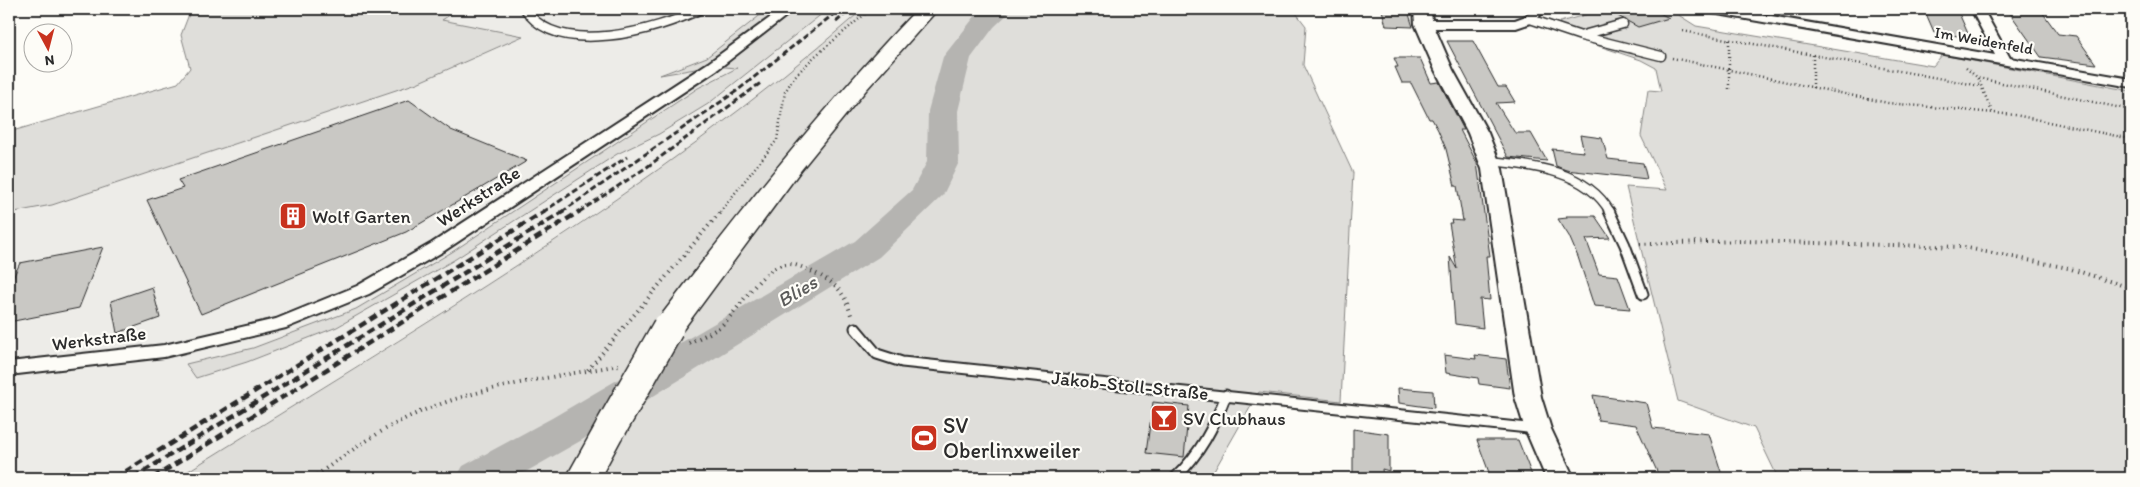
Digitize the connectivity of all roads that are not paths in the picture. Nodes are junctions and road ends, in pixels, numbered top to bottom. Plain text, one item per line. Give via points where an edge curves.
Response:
1 (525, 9) edge
2 (701, 9) edge
3 (789, 9) edge
4 (928, 9) edge
5 (1712, 9) edge
6 (1977, 9) edge
7 (1539, 12) edge
8 (1765, 14) edge
9 (1423, 16) edge
10 (1623, 24) dead end
11 (1581, 36) junction
12 (1661, 56) road end
13 (2005, 61) junction
14 (2131, 83) edge
15 (1490, 161) junction
16 (1642, 294) dead end
17 (855, 328) road end
18 (9, 368) edge
19 (1226, 395) junction
20 (1538, 429) junction
21 (583, 478) edge
22 (1175, 478) edge
23 (1560, 478) edge

1 - 2 lane via 533,21 552,30 601,36 653,29
3 - 18 street, Werkstraße via 696,77 438,247 363,290 280,324 164,350
4 - 21 highway, bridge via 786,169 668,328
5 - 8 street, Im Weidenfeld
6 - 13 street
7 - 9 street via 1516,24 1489,25
7 - 11 lane
8 - 13 street, Im Weidenfeld
9 - 15 main road via 1444,70
10 - 11 lane
11 - 12 lane
13 - 14 street, Im Weidenfeld
15 - 16 lane via 1569,177 1601,197 1613,216
15 - 20 main road via 1528,397
17 - 19 lane, Jakob-Stoll-Straße via 872,352 888,359
19 - 20 lane, Jakob-Stoll-Straße
19 - 22 lane via 1211,434 1186,469
20 - 23 main road

